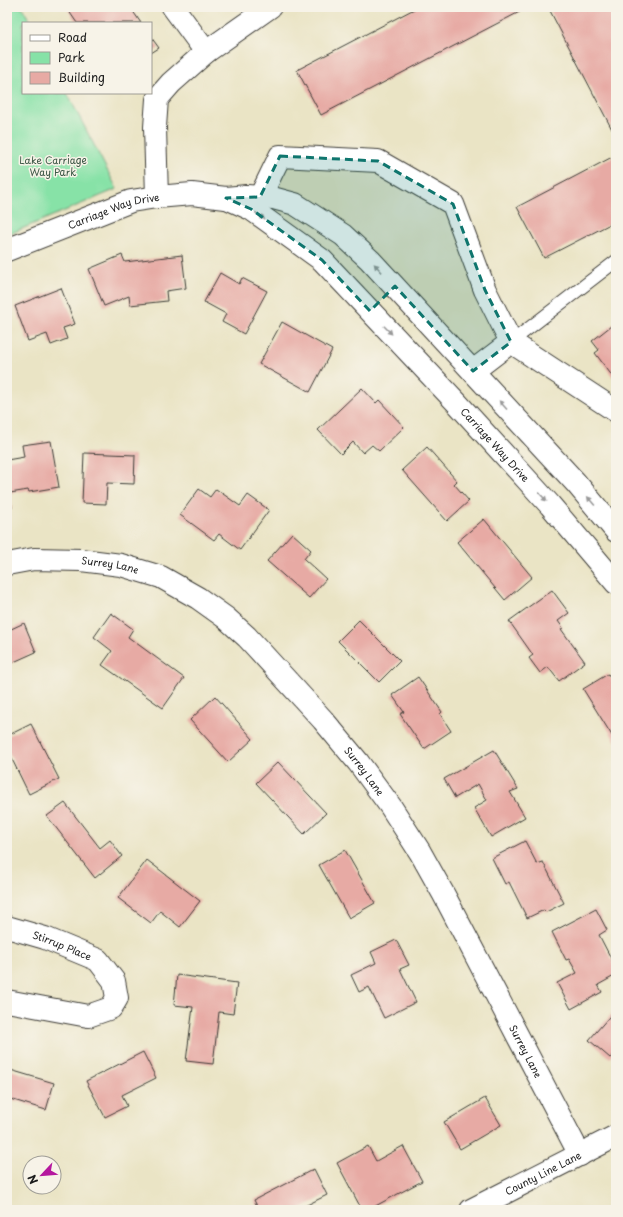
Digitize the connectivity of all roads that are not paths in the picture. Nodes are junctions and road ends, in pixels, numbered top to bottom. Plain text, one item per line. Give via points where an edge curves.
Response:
1 (173, 7) edge
2 (270, 7) edge
3 (206, 52) junction
4 (156, 197) junction
5 (260, 197) junction
6 (226, 198) junction
7 (7, 250) edge
8 (616, 261) edge
9 (395, 286) junction
10 (370, 311) junction
11 (511, 342) junction
12 (473, 371) junction
13 (616, 411) edge
14 (616, 531) edge
15 (7, 564) edge
16 (616, 583) edge
17 (7, 927) edge
18 (7, 1001) edge
19 (616, 1136) edge
20 (580, 1155) junction
21 (471, 1210) edge

1 - 3 street
2 - 3 street
3 - 4 street via 157,99
4 - 6 street, Carriage Way Drive via 192,194
4 - 7 street, Carriage Way Drive via 131,201
5 - 6 street, Carriage Way Drive
9 -> 5 street, Carriage Way Drive via 343,235 322,220 294,204
5 - 11 street via 280,156 378,161 453,204 485,290
6 -> 10 street, Carriage Way Drive via 251,209 322,260
8 - 11 lane
9 - 10 street
9 - 12 street, Carriage Way Drive
10 -> 16 street, Carriage Way Drive via 550,505
11 - 12 street
11 - 13 street
14 -> 12 street, Carriage Way Drive via 576,483
15 - 20 street, Surrey Lane via 34,559 81,560 120,565 161,577 198,598 247,637 358,762 420,852
17 - 18 street, Stirrup Place via 45,938 98,960 114,981 117,998 111,1008 88,1016
19 - 20 street, County Line Lane
20 - 21 street, County Line Lane

